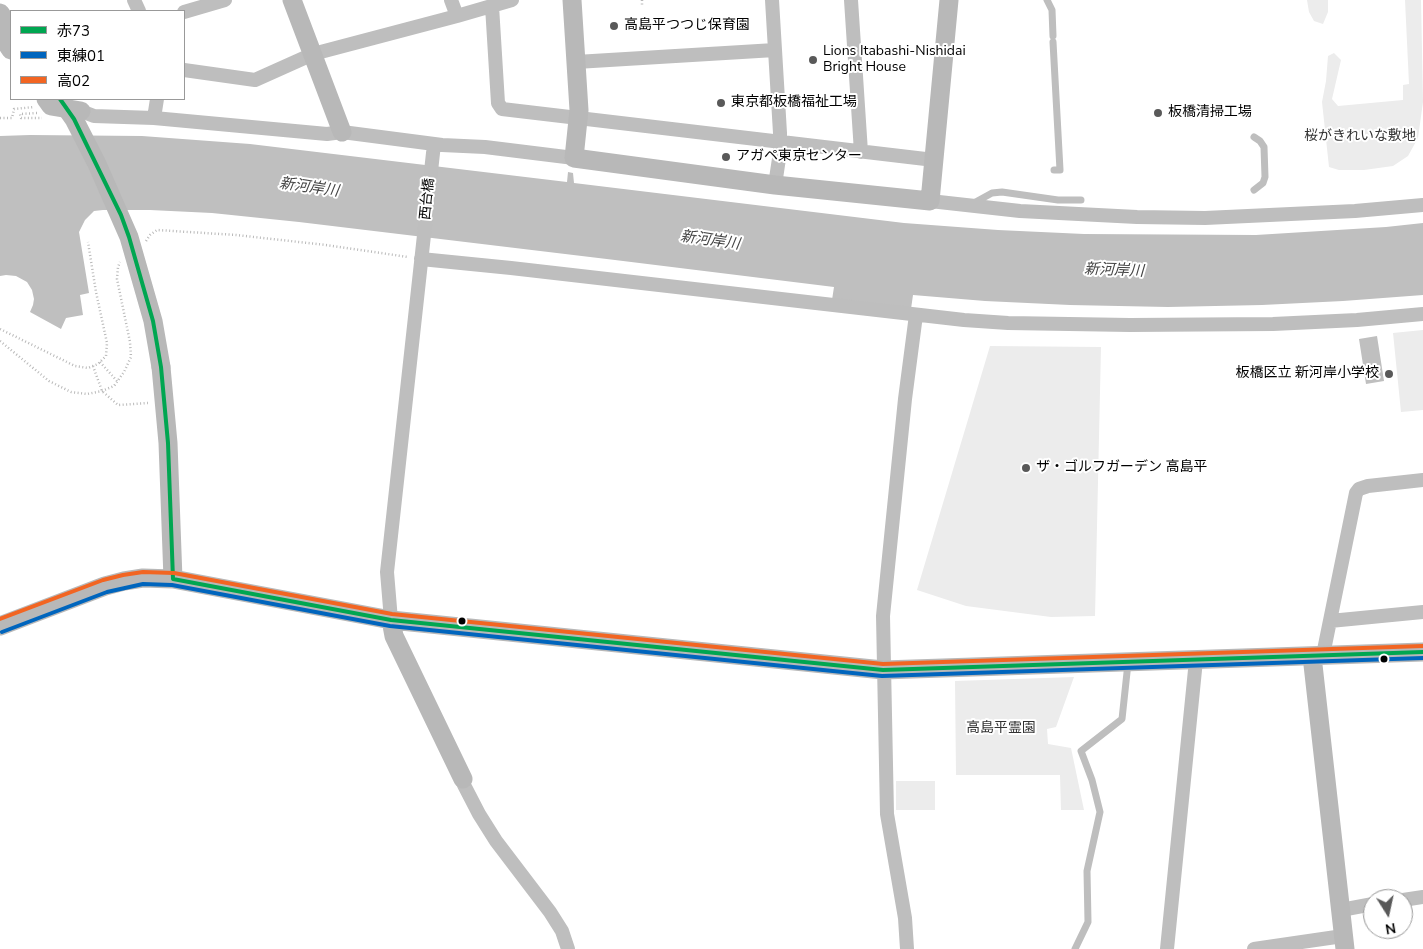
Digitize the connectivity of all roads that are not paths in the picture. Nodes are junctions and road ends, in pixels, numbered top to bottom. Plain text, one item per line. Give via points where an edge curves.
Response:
1 (225, 0) edge
2 (292, 0) edge
3 (451, 0) edge
4 (512, 0) edge
5 (572, 0) edge
6 (772, 0) edge
7 (851, 0) edge
8 (949, 0) edge
9 (1047, 0) edge
10 (492, 6) junction
11 (185, 12) edge
12 (0, 13) edge
13 (457, 16) junction
14 (10, 28) edge
15 (0, 34) edge
16 (10, 49) edge
17 (775, 50) junction
18 (313, 54) junction
19 (576, 62) junction
20 (185, 70) edge
21 (157, 100) edge
22 (52, 101) edge
23 (77, 105) edge
24 (154, 118) junction
25 (578, 119) junction
26 (342, 132) junction
27 (1254, 137) dead end
28 (780, 143) junction
29 (434, 144) junction
30 (861, 152) junction
31 (574, 158) junction
32 (934, 160) junction
33 (1054, 170) dead end
34 (775, 185) junction
35 (1254, 190) dead end
36 (1081, 200) dead end
37 (930, 202) junction
38 (1423, 205) edge
39 (969, 206) junction
40 (421, 257) junction
41 (1423, 314) edge
42 (916, 315) junction
43 (1423, 480) edge
44 (173, 579) junction
45 (1423, 612) edge
46 (391, 620) junction
47 (1330, 621) junction
48 (0, 626) edge
49 (1423, 652) edge
50 (1317, 655) junction
51 (1196, 660) junction
52 (1128, 662) junction
53 (883, 670) junction
54 (463, 779) joint
55 (1363, 906) edge
56 (1341, 910) junction
57 (1344, 942) edge
58 (568, 949) edge
59 (907, 949) edge
60 (1075, 949) edge
61 (1167, 949) edge
62 (1254, 949) edge

1 - 11 street
2 - 18 street
3 - 13 street
4 - 10 street
5 - 19 street
6 - 17 street
7 - 30 street
8 - 32 street
9 - 33 lane via 1052,10 1060,170
10 - 13 street
10 - 25 street via 498,103 502,109
12 - 14 street
13 - 18 street
15 - 16 street
17 - 19 street
17 - 28 street
18 - 20 street via 254,80
18 - 26 street
19 - 25 street
21 - 24 street
22 - 23 street
22 - 44 street, bridge via 74,119 97,164 129,237 153,321 168,443
23 - 24 street via 94,116
24 - 26 street via 285,131
25 - 28 street
25 - 31 street
26 - 29 street
27 - 35 lane via 1264,147 1265,177
28 - 30 street
28 - 34 street
29 - 31 street
29 - 40 street, 西台橋
30 - 32 street
31 - 34 street
32 - 37 street
34 - 37 street
36 - 39 lane via 1002,192 992,193
37 - 39 street
38 - 39 street via 1205,218 1069,214
40 - 42 street
40 - 46 street, 西台橋 via 387,572
41 - 42 street via 1219,325 1008,323
42 - 53 street via 883,616
43 - 47 street via 1368,486 1356,493
44 - 46 street
44 - 48 street via 143,578 105,586
45 - 47 street
46 - 53 street
46 - 54 street via 394,636
47 - 50 street
49 - 50 street
50 - 51 street
50 - 56 street
51 - 52 street
51 - 61 street
52 - 53 street
52 - 60 lane via 1122,719 1081,751 1092,780 1100,818 1086,871 1088,922
53 - 59 street via 887,814 905,918
54 - 58 street via 479,814 550,912
55 - 56 street
56 - 57 street
57 - 62 street

